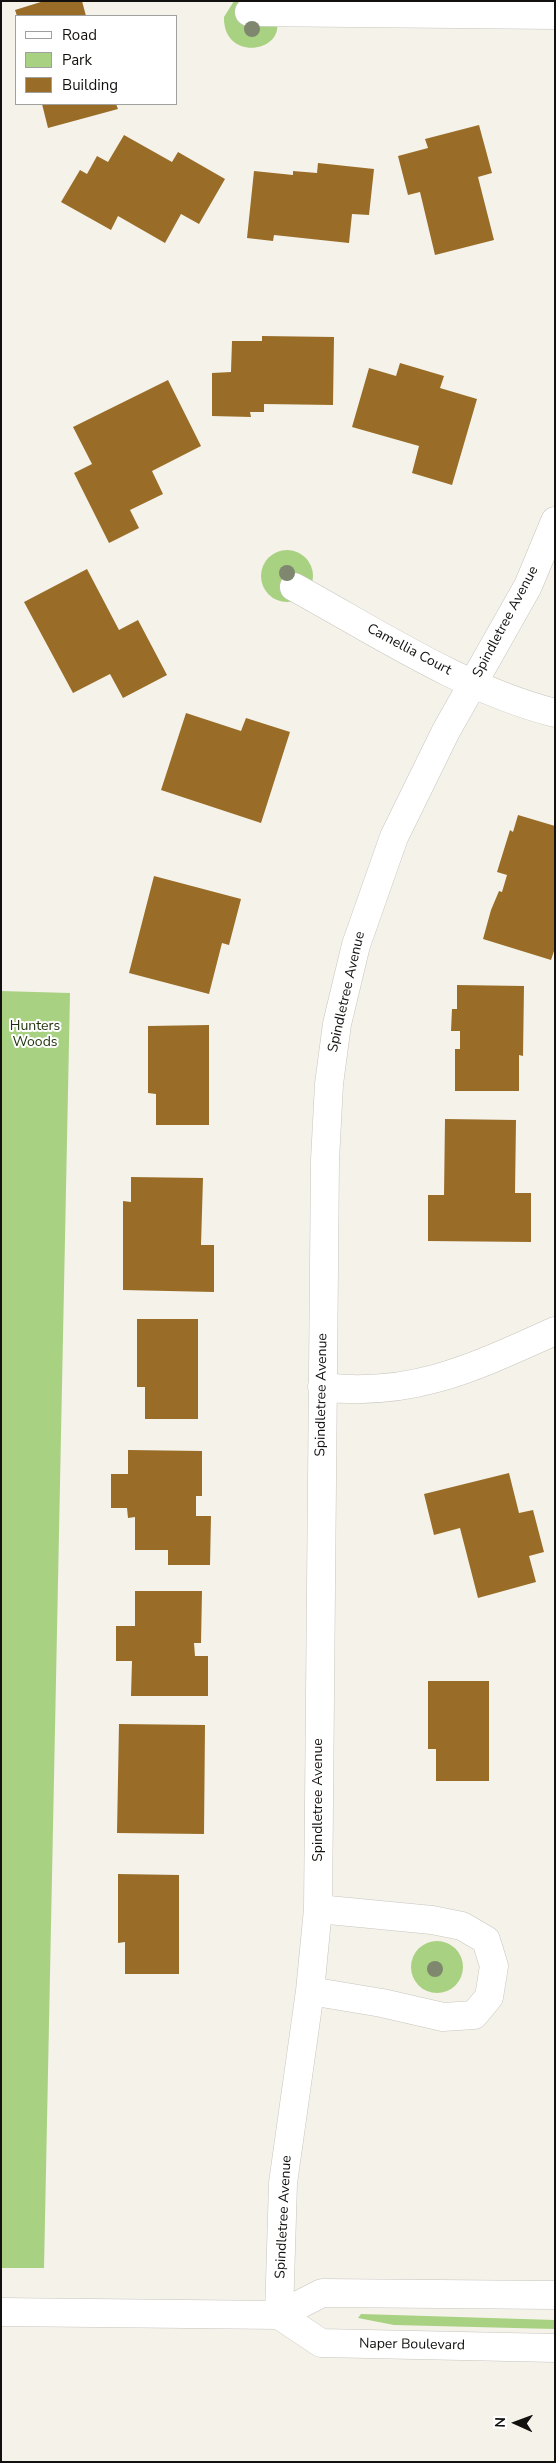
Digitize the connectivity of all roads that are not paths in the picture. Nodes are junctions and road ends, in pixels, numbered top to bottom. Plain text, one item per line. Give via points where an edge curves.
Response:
1 (249, 12) dead end
2 (555, 15) edge
3 (555, 520) edge
4 (294, 587) dead end
5 (474, 684) junction
6 (555, 713) edge
7 (555, 1331) edge
8 (322, 1387) junction
9 (318, 1910) junction
10 (310, 1991) junction
11 (555, 2295) edge
12 (1, 2312) edge
13 (279, 2315) junction
14 (555, 2348) edge

1 - 2 street
3 - 5 street, Spindletree Avenue via 528,586
4 - 5 street, Camellia Court
5 - 6 street, Camellia Court via 520,704
5 - 8 street, Spindletree Avenue via 446,731 394,837 356,945 337,1024 329,1084 325,1160
7 - 8 street via 474,1368 436,1379 392,1389
8 - 9 street, Spindletree Avenue
9 - 10 street, Spindletree Avenue
9 - 10 street via 432,1920 462,1926 486,1940 494,1966 489,1997 474,2015 443,2017
10 - 13 street, Spindletree Avenue via 283,2183
11 - 13 street via 322,2292
12 - 13 street
13 - 14 street, Naper Boulevard via 321,2343

